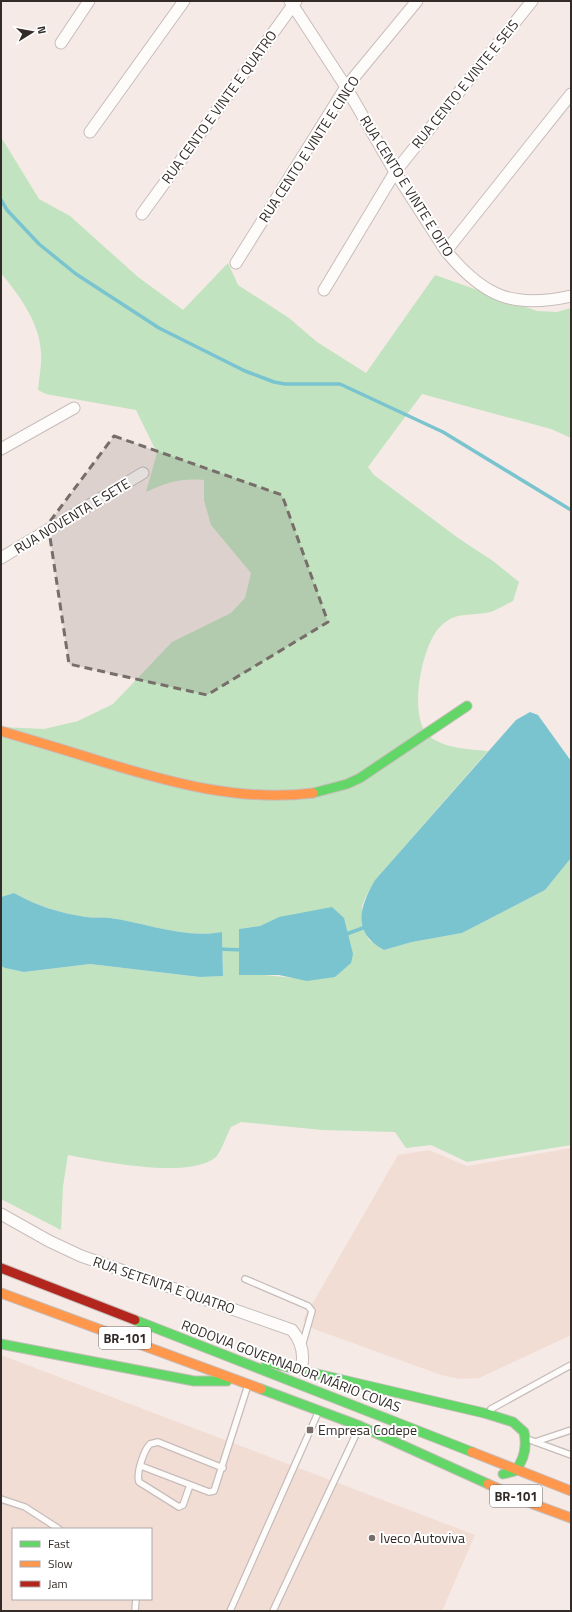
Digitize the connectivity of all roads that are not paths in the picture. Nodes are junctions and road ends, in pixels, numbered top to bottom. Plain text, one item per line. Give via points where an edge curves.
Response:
1 (89, 1) edge
2 (184, 1) edge
3 (417, 1) edge
4 (532, 1) edge
5 (293, 2) edge
6 (62, 42) dead end
7 (346, 87) junction
8 (571, 94) edge
9 (90, 132) dead end
10 (395, 172) junction
11 (142, 214) dead end
12 (446, 251) junction
13 (236, 263) dead end
14 (324, 290) dead end
15 (571, 296) edge
16 (74, 408) dead end
17 (1, 449) edge
18 (143, 473) dead end
19 (1, 558) edge
20 (466, 706) dead end
21 (1, 731) edge
22 (1, 1214) edge
23 (2, 1269) edge
24 (245, 1279) dead end
25 (1, 1293) edge
26 (1, 1344) edge
27 (302, 1347) junction
28 (249, 1365) junction
29 (571, 1365) edge
30 (301, 1369) junction
31 (237, 1380) junction
32 (248, 1384) junction
33 (319, 1411) junction
34 (484, 1413) junction
35 (360, 1426) junction
36 (571, 1430) edge
37 (525, 1438) junction
38 (535, 1442) junction
39 (571, 1455) edge
40 (141, 1466) junction
41 (223, 1468) junction
42 (516, 1470) junction
43 (463, 1471) junction
44 (190, 1486) junction
45 (571, 1491) edge
46 (1, 1498) edge
47 (533, 1504) junction
48 (571, 1518) edge
49 (565, 1526) dead end
50 (58, 1528) edge
51 (136, 1600) edge
52 (135, 1611) edge
53 (230, 1611) edge
54 (273, 1611) edge

1 - 6 street
2 - 9 street
3 - 7 street, RUA CENTO E VINTE E CINCO
4 - 10 street, RUA CENTO E VINTE E SEIS
5 - 7 street, RUA CENTO E VINTE E OITO
5 - 11 street, RUA CENTO E VINTE E QUATRO
7 - 10 street, RUA CENTO E VINTE E OITO
7 - 13 street, RUA CENTO E VINTE E CINCO
8 - 12 street
10 - 12 street, RUA CENTO E VINTE E OITO
10 - 14 street, RUA CENTO E VINTE E SEIS
12 - 15 street, RUA CENTO E VINTE E OITO via 477,282 505,298 537,302
16 - 17 street
18 - 19 street, RUA NOVENTA E SETE
20 - 21 main road via 349,783 321,791 289,795 231,795 172,782
22 - 27 street, RUA SETENTA E QUATRO via 81,1256 292,1330
23 - 28 main road, RODOVIA GOVERNADOR MÁRIO COVAS / BR-101
24 - 27 lane via 308,1306 312,1311
25 - 31 main road, BR-101
26 - 31 main road via 194,1381
27 - 30 street
28 - 30 main road via 269,1362
28 - 42 main road, RODOVIA GOVERNADOR MÁRIO COVAS / BR-101
29 - 34 lane
30 - 34 main road
31 - 32 main road, BR-101
32 - 33 main road, BR-101
32 - 41 lane
33 - 35 main road, BR-101
33 - 53 lane
34 - 37 main road via 515,1423 522,1429
35 - 43 main road, BR-101
35 - 54 lane
36 - 38 lane
37 - 38 lane
37 - 42 main road via 523,1455
38 - 39 lane
40 - 41 lane via 148,1446 155,1442
40 - 44 lane
40 - 44 lane via 139,1482 176,1506 183,1505
41 - 44 lane via 214,1491 208,1492
42 - 43 main road via 491,1475
42 - 45 main road, RODOVIA GOVERNADOR MÁRIO COVAS / BR-101
43 - 47 main road, BR-101
46 - 50 lane via 25,1507
47 - 48 main road, BR-101
47 - 49 main road
51 - 52 lane

